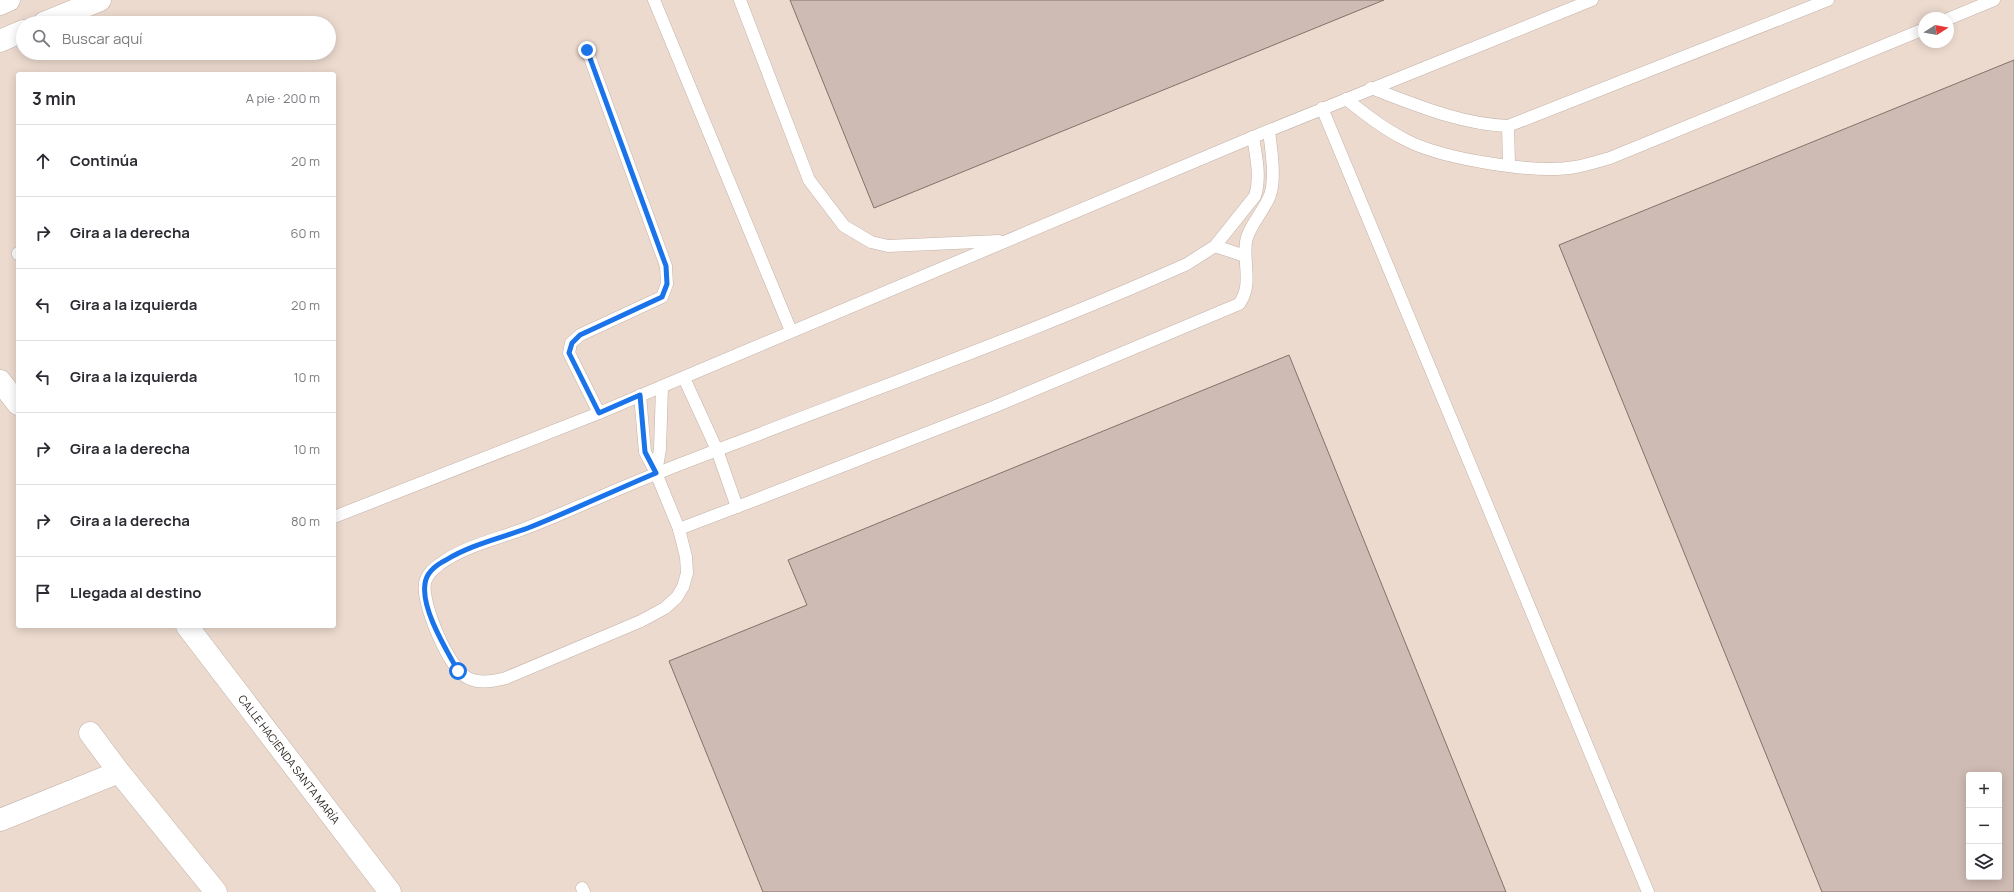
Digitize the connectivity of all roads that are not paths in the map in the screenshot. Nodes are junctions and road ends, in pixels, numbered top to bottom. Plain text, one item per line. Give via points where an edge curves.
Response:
1 (9, 0) edge
2 (100, 0) edge
3 (654, 0) edge
4 (740, 0) edge
5 (1592, 0) edge
6 (1828, 0) edge
7 (1994, 0) edge
8 (0, 4) edge
9 (61, 16) edge
10 (1954, 17) edge
11 (1918, 31) edge
12 (16, 34) edge
13 (0, 41) edge
14 (587, 50) dead end
15 (1371, 88) junction
16 (1346, 99) junction
17 (1322, 108) junction
18 (1508, 126) junction
19 (1269, 131) junction
20 (1253, 137) junction
21 (1509, 165) junction
22 (1008, 240) junction
23 (1215, 246) junction
24 (1245, 256) junction
25 (791, 331) junction
26 (684, 378) junction
27 (0, 381) edge
28 (662, 387) junction
29 (640, 395) junction
30 (16, 401) edge
31 (599, 413) junction
32 (717, 450) junction
33 (656, 473) junction
34 (737, 508) junction
35 (336, 516) edge
36 (678, 529) junction
37 (189, 628) edge
38 (90, 733) dead end
39 (118, 772) junction
40 (0, 820) edge
41 (216, 892) edge
42 (390, 892) edge
43 (1648, 892) edge

1 - 8 street
2 - 9 street
3 - 25 lane
4 - 22 lane via 809,180 844,226 871,242 888,246
5 - 15 lane
6 - 18 lane
7 - 10 lane
11 - 21 lane via 1610,158 1575,167 1540,169
12 - 13 street
14 - 31 lane via 666,266 667,284 662,297 580,335 572,343 569,353
15 - 16 lane
15 - 18 lane via 1440,114
16 - 17 lane
16 - 21 lane via 1387,130 1407,141 1450,156
17 - 19 lane
17 - 43 lane
18 - 21 lane
19 - 20 lane
19 - 24 lane via 1271,194 1246,239
20 - 22 lane
20 - 23 lane via 1258,187 1255,196
22 - 25 lane
23 - 24 lane
23 - 32 lane via 1187,264 1165,274 976,351
24 - 34 lane via 1247,288 1244,298 1228,310 991,408
25 - 26 lane
26 - 28 lane
26 - 32 lane
27 - 30 street
28 - 29 lane
28 - 33 lane via 660,449
29 - 31 lane
29 - 33 lane via 645,452
31 - 35 lane
32 - 33 lane
32 - 34 lane
33 - 36 lane
33 - 36 lane via 528,528 446,559 436,566 428,574 425,584 426,598 436,632 458,671 468,679 492,682 641,621 665,608 683,587 687,573 686,557
34 - 36 lane
37 - 42 street, CALLE HACIENDA SANTA MARÍA
38 - 39 street
39 - 40 street
39 - 41 street

